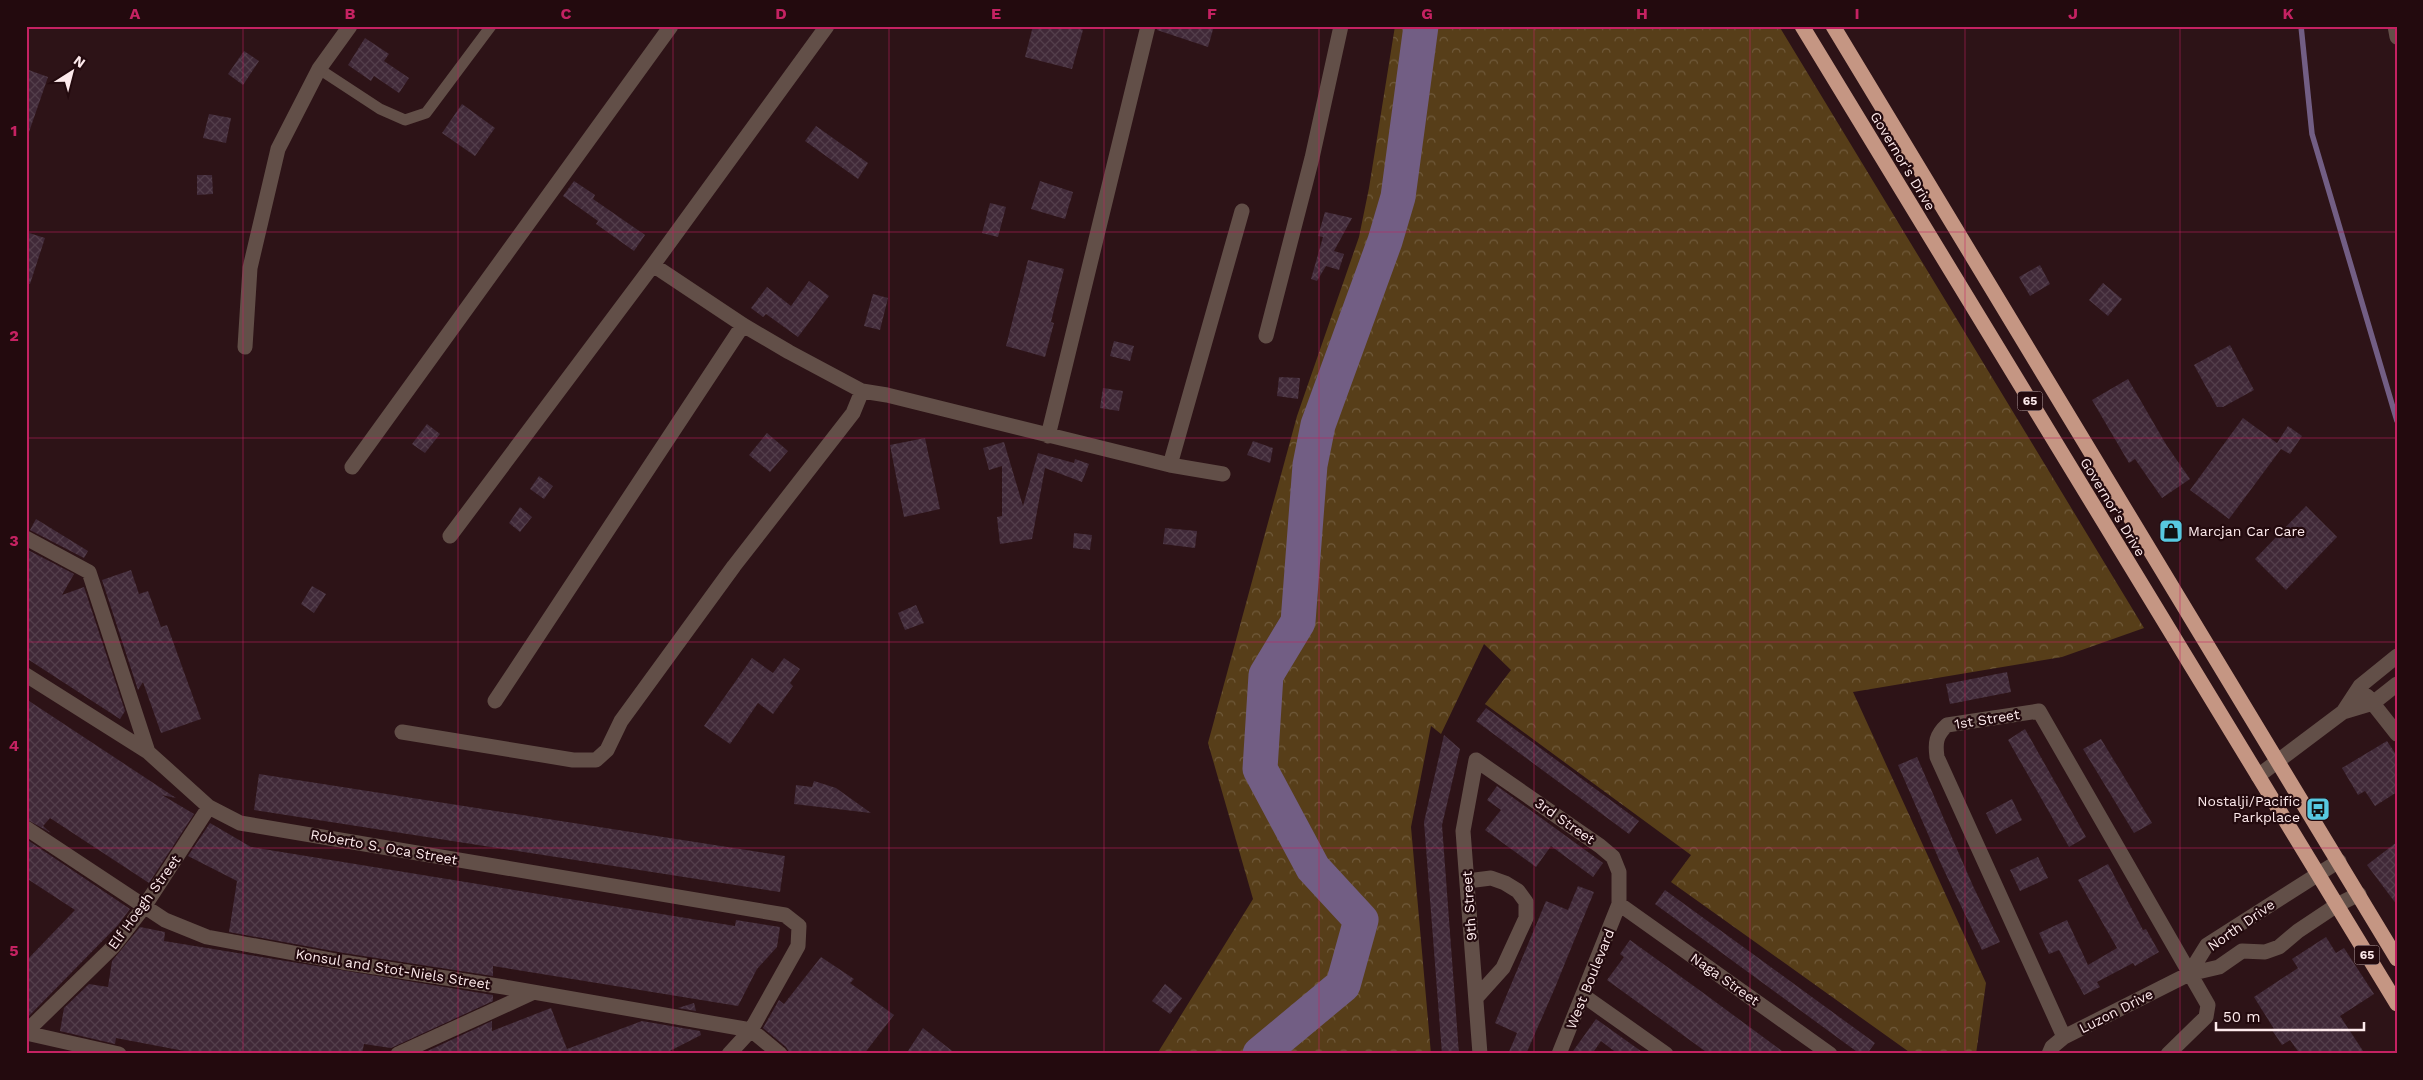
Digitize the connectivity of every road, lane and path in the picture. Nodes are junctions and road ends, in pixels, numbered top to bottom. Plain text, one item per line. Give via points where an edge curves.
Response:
1 (350, 26) edge
2 (491, 26) edge
3 (671, 26) edge
4 (827, 26) edge
5 (1148, 26) edge
6 (1341, 26) edge
7 (1802, 26) edge
8 (1833, 26) edge
9 (2395, 26) edge
10 (2397, 37) edge
11 (319, 69) junction
12 (1242, 212) dead end
13 (653, 265) junction
14 (743, 325) junction
15 (1266, 336) dead end
16 (245, 347) dead end
17 (862, 391) junction
18 (1048, 436) junction
19 (1170, 465) junction
20 (352, 468) dead end
21 (1223, 474) dead end
22 (450, 536) dead end
23 (26, 538) edge
24 (2395, 661) edge
25 (26, 675) edge
26 (2397, 684) edge
27 (2360, 686) junction
28 (495, 701) dead end
29 (2373, 703) junction
30 (2343, 712) junction
31 (402, 732) dead end
32 (2397, 734) edge
33 (148, 752) junction
34 (1476, 760) joint
35 (2278, 762) junction
36 (2258, 776) junction
37 (209, 807) junction
38 (26, 828) edge
39 (2338, 861) junction
40 (2318, 875) junction
41 (1467, 881) junction
42 (2360, 894) junction
43 (1619, 904) junction
44 (2337, 905) junction
45 (144, 907) junction
46 (2397, 959) edge
47 (2189, 974) junction
48 (532, 993) junction
49 (1584, 996) junction
50 (1476, 998) junction
51 (2397, 1004) edge
52 (751, 1030) junction
53 (26, 1032) edge
54 (2064, 1037) junction
55 (119, 1054) edge
56 (398, 1054) edge
57 (729, 1054) edge
58 (780, 1054) edge
59 (1480, 1054) edge
60 (1559, 1054) edge
61 (1666, 1054) edge
62 (1830, 1054) edge
63 (2049, 1054) edge
64 (2168, 1054) edge

1 - 11 street
2 - 11 lane via 426,113 405,120 380,109
3 - 20 street
4 - 13 street
5 - 18 street
6 - 15 street via 1312,158
7 - 36 highway, Governor's Drive / 65
8 - 35 highway, Governor's Drive / 65
9 - 10 street
11 - 16 street via 278,149 250,268
12 - 19 street
13 - 14 street
13 - 22 street
14 - 17 street
14 - 28 street
17 - 18 street
17 - 31 street via 853,413 734,566 621,720 607,750 596,760 573,760
18 - 19 street
19 - 21 street
23 - 33 street via 89,572
24 - 27 street
25 - 33 street, Roberto S. Oca Street
26 - 29 street
27 - 29 street
27 - 30 street
29 - 30 street
29 - 32 street
30 - 35 street
33 - 37 street, Roberto S. Oca Street
34 - 41 street, 9th Street via 1463,831
34 - 43 street, 3rd Street via 1613,857 1619,872
35 - 36 street
35 - 39 highway, Governor's Drive / 65
36 - 40 highway, Governor's Drive / 65
37 - 45 street, Elf Hoegh Street
37 - 52 street, Roberto S. Oca Street via 240,823 785,915 799,926 798,946
38 - 45 street, Konsul and Stot-Niels Street
39 - 40 street, North Drive
39 - 42 highway, Governor's Drive / 65
40 - 44 highway, Governor's Drive / 65
40 - 47 street, North Drive via 2207,944
41 - 50 street, 9th Street
41 - 50 street via 1490,878 1505,883 1518,890 1526,902 1526,918 1503,968
42 - 44 street, North Drive
42 - 46 highway, Governor's Drive / 65
43 - 49 street, West Boulevard
43 - 62 street, Naga Street
44 - 47 street, North Drive via 2279,947 2265,952 2242,951 2219,967
44 - 51 highway, Governor's Drive / 65
45 - 48 street, Konsul and Stot-Niels Street via 165,920 207,937
45 - 53 street, Elf Hoegh Street via 113,947
47 - 54 street, Luzon Drive
47 - 54 street, 1st Street via 2039,711 1947,725 1939,732 1935,744 1937,757
47 - 64 street via 2208,1005 2206,1017
48 - 52 street, Konsul and Stot-Niels Street
48 - 56 street
49 - 60 street, West Boulevard
49 - 61 street
50 - 59 street, 9th Street
52 - 57 street
52 - 58 street
53 - 55 street
54 - 63 street, Luzon Drive

